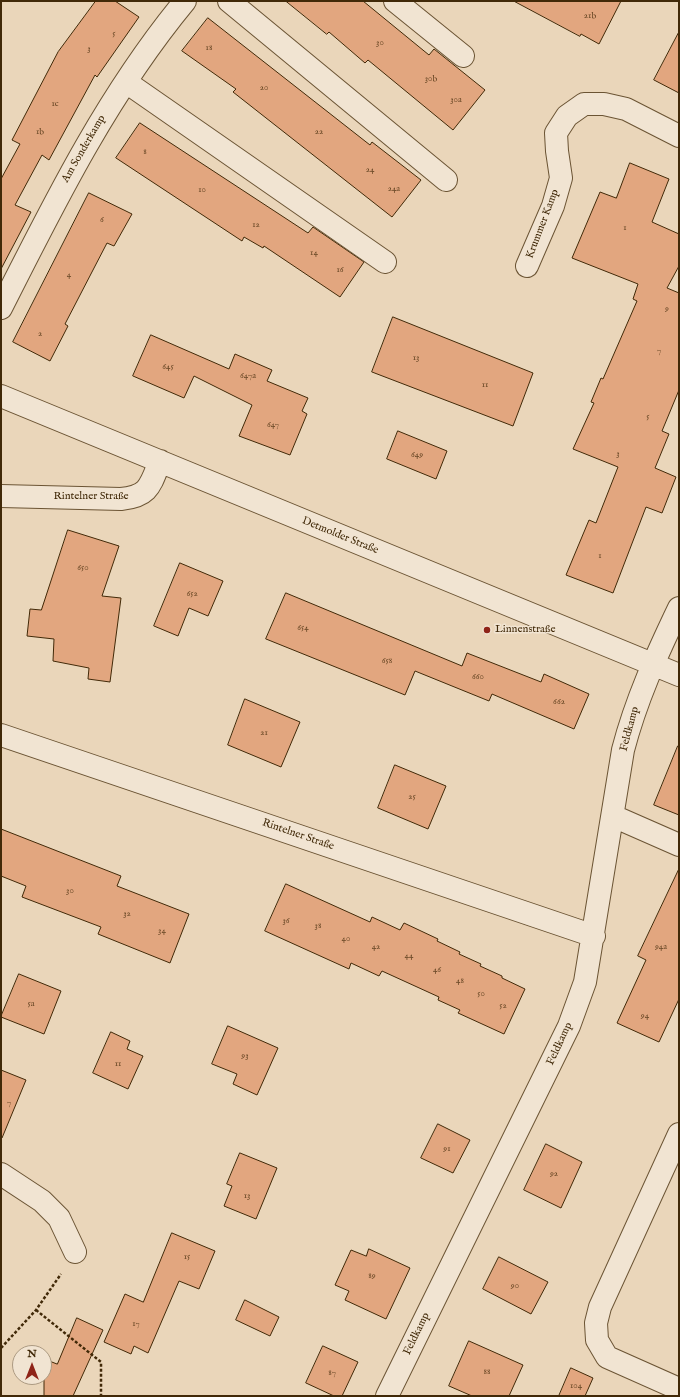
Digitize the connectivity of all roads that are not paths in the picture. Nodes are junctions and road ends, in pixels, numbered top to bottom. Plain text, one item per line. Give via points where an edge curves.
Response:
1 (185, 1) edge
2 (229, 1) edge
3 (396, 1) edge
4 (463, 56) dead end
5 (126, 82) junction
6 (679, 136) edge
7 (446, 180) dead end
8 (385, 262) dead end
9 (527, 266) dead end
10 (1, 308) edge
11 (1, 396) edge
12 (160, 461) junction
13 (1, 496) edge
14 (679, 608) edge
15 (653, 664) junction
16 (679, 675) edge
17 (1, 735) edge
18 (613, 816) junction
19 (679, 845) edge
20 (594, 936) junction
21 (679, 1134) edge
22 (1, 1174) edge
23 (74, 1252) dead end
24 (679, 1389) edge
25 (387, 1396) edge

1 - 5 street, Am Sonderkamp via 165,25
2 - 7 street
3 - 4 street
5 - 8 street
5 - 10 street, Am Sonderkamp via 97,125 66,181
6 - 9 street, Krummer Kamp via 626,109 604,104 584,104 567,116 556,133 561,178 553,206
11 - 12 street, Detmolder Straße
12 - 13 street, Rintelner Straße via 148,489 135,498 121,500
12 - 15 street, Detmolder Straße
14 - 15 street
15 - 16 street, Detmolder Straße
15 - 18 street, Feldkamp via 641,691 623,750
17 - 20 street, Rintelner Straße
18 - 19 street
18 - 20 street, Feldkamp
20 - 25 street, Feldkamp via 586,982 569,1026
21 - 24 street via 600,1307 596,1323 597,1340 607,1357
22 - 23 street via 42,1202 59,1218

